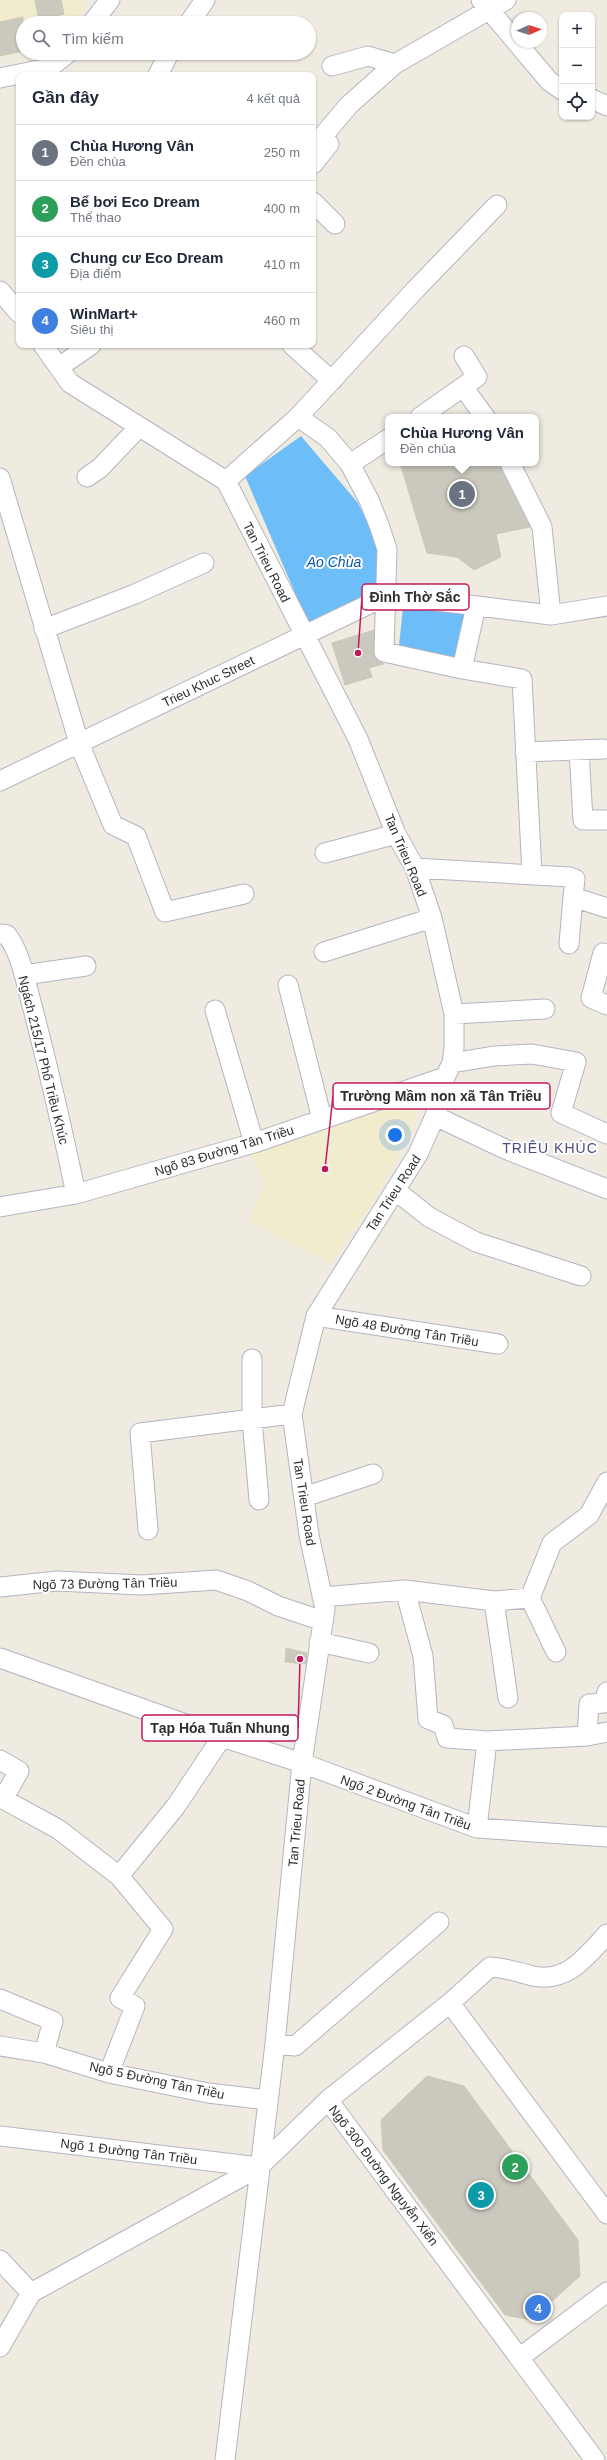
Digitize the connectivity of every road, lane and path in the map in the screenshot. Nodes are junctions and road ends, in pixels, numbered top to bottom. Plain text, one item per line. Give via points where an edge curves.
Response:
1 (110, 0) edge
2 (506, 0) edge
3 (485, 4) edge
4 (97, 16) edge
5 (59, 60) edge
6 (166, 60) edge
7 (395, 64) junction
8 (332, 66) dead end
9 (29, 72) edge
10 (160, 72) edge
11 (16, 75) edge
12 (0, 78) edge
13 (559, 88) edge
14 (595, 101) edge
15 (607, 106) edge
16 (317, 134) edge
17 (316, 160) edge
18 (316, 205) edge
19 (497, 205) dead end
20 (335, 224) dead end
21 (0, 291) edge
22 (16, 310) edge
23 (45, 348) edge
24 (87, 348) edge
25 (295, 348) edge
26 (464, 356) dead end
27 (59, 367) junction
28 (332, 381) junction
29 (463, 387) junction
30 (424, 414) edge
31 (483, 414) edge
32 (298, 417) junction
33 (139, 427) junction
34 (385, 441) edge
35 (350, 464) junction
36 (512, 466) edge
37 (87, 477) dead end
38 (0, 478) edge
39 (226, 481) junction
40 (204, 563) dead end
41 (384, 597) junction
42 (476, 606) junction
43 (607, 606) edge
44 (551, 615) junction
45 (44, 629) junction
46 (304, 635) junction
47 (462, 669) junction
48 (79, 743) junction
49 (580, 750) junction
50 (604, 750) dead end
51 (525, 752) junction
52 (0, 781) edge
53 (607, 820) edge
54 (396, 834) junction
55 (325, 853) dead end
56 (415, 868) junction
57 (532, 874) junction
58 (244, 894) dead end
59 (573, 897) junction
60 (607, 908) edge
61 (432, 918) junction
62 (0, 934) edge
63 (569, 944) dead end
64 (606, 949) edge
65 (324, 952) dead end
66 (86, 966) dead end
67 (24, 975) junction
68 (288, 986) dead end
69 (607, 1005) edge
70 (545, 1009) dead end
71 (215, 1010) dead end
72 (454, 1014) junction
73 (448, 1070) junction
74 (435, 1116) junction
75 (322, 1119) junction
76 (607, 1134) edge
77 (254, 1143) junction
78 (607, 1189) edge
79 (395, 1190) junction
80 (76, 1194) junction
81 (0, 1207) edge
82 (581, 1276) dead end
83 (316, 1316) junction
84 (498, 1344) dead end
85 (252, 1359) dead end
86 (292, 1414) junction
87 (252, 1419) junction
88 (373, 1474) dead end
89 (607, 1482) edge
90 (304, 1497) junction
91 (259, 1500) dead end
92 (598, 1513) edge
93 (148, 1530) dead end
94 (0, 1587) edge
95 (405, 1590) junction
96 (322, 1598) junction
97 (530, 1598) junction
98 (494, 1601) junction
99 (323, 1621) junction
100 (319, 1642) junction
101 (556, 1652) dead end
102 (368, 1653) dead end
103 (0, 1658) edge
104 (607, 1692) edge
105 (508, 1698) dead end
106 (607, 1732) edge
107 (587, 1736) junction
108 (222, 1737) junction
109 (487, 1741) junction
110 (0, 1760) edge
111 (302, 1763) junction
112 (1, 1799) edge
113 (477, 1828) junction
114 (607, 1837) edge
115 (119, 1876) junction
116 (439, 1922) dead end
117 (607, 1934) edge
118 (0, 1999) edge
119 (450, 2003) junction
120 (275, 2044) junction
121 (0, 2046) edge
122 (44, 2053) junction
123 (109, 2073) junction
124 (268, 2100) junction
125 (328, 2100) junction
126 (0, 2136) edge
127 (259, 2167) junction
128 (607, 2214) edge
129 (0, 2260) edge
130 (607, 2292) edge
131 (31, 2293) junction
132 (0, 2347) edge
133 (519, 2358) junction
134 (225, 2460) edge
135 (594, 2460) edge

1 - 4 street
2 - 3 street
3 - 7 street
3 - 13 street via 549,81
5 - 9 street via 49,68
6 - 10 street
7 - 8 street via 368,56
7 - 16 street
11 - 12 street
14 - 15 street
16 - 17 street via 329,144
18 - 20 street
19 - 28 street
21 - 22 street
23 - 27 street
24 - 27 street
25 - 28 street
26 - 29 street via 477,376
27 - 33 street via 70,382
28 - 32 street
29 - 30 street
29 - 31 street
32 - 35 street via 328,438
32 - 39 street
33 - 37 street via 110,458
33 - 39 street
34 - 35 street
35 - 41 street via 369,500 387,549
36 - 44 street via 542,527
38 - 45 street
39 - 46 street, Tan Trieu Road
40 - 45 street via 135,594
41 - 42 street, Trieu Khuc Street
41 - 46 street, Trieu Khuc Street
41 - 47 street via 384,652
42 - 44 street, Trieu Khuc Street
42 - 47 street
43 - 44 street, Trieu Khuc Street
45 - 48 street
46 - 48 street, Trieu Khuc Street
46 - 54 street, Tan Trieu Road via 358,739
47 - 51 street via 522,679
48 - 52 street, Trieu Khuc Street
48 - 58 street via 113,825 136,836 165,912
49 - 50 street
49 - 51 street
49 - 53 street via 583,820
51 - 57 street
54 - 55 street
54 - 56 street, Tan Trieu Road
56 - 57 street
56 - 61 street, Tan Trieu Road
57 - 59 street via 575,879
59 - 60 street
59 - 63 street
61 - 65 street
61 - 72 street, Tan Trieu Road
62 - 67 street, Ngách 215/17 Phố Triều Khúc via 7,935 12,942
64 - 69 street via 591,998
66 - 67 street
67 - 80 street, Ngách 215/17 Phố Triều Khúc via 52,1083
68 - 75 street
70 - 72 street
71 - 77 street
72 - 73 street, Tan Trieu Road via 454,1048
73 - 74 street, Tan Trieu Road
73 - 75 street, Ngõ 83 Đường Tân Triều
73 - 76 street, Ngõ 83 Đường Tân Triều via 494,1056 532,1054 576,1062 561,1113
74 - 78 street via 505,1149
74 - 79 street, Tan Trieu Road via 418,1154
75 - 77 street, Ngõ 83 Đường Tân Triều
77 - 80 street, Ngõ 83 Đường Tân Triều
79 - 82 street via 429,1217 476,1242
79 - 83 street, Tan Trieu Road
80 - 81 street, Ngõ 83 Đường Tân Triều
83 - 84 street, Ngõ 48 Đường Tân Triều
83 - 86 street, Tan Trieu Road
85 - 87 street
86 - 87 street
86 - 90 street, Tan Trieu Road
87 - 91 street
87 - 93 street via 140,1433
88 - 90 street
89 - 92 street
90 - 96 street, Tan Trieu Road
92 - 97 street via 552,1543
94 - 99 street, Ngõ 73 Đường Tân Triều via 57,1582 142,1585 216,1580 248,1591 278,1606
95 - 96 street
95 - 98 street
95 - 109 street via 423,1656 428,1719 443,1725 447,1738
96 - 99 street, Tan Trieu Road via 325,1609
97 - 98 street
97 - 101 street
98 - 105 street
99 - 100 street, Tan Trieu Road
100 - 102 street
100 - 111 street, Tan Trieu Road
103 - 108 street, Ngõ 2 Đường Tân Triều
104 - 107 street via 604,1703 589,1704
106 - 107 street
107 - 109 street
108 - 111 street, Ngõ 2 Đường Tân Triều
108 - 115 street via 176,1806
109 - 113 street
110 - 112 street via 19,1771
111 - 113 street, Ngõ 2 Đường Tân Triều
111 - 120 street, Tan Trieu Road
112 - 115 street via 58,1829
113 - 114 street, Ngõ 2 Đường Tân Triều
115 - 123 street via 163,1929 120,1998 135,2006
116 - 120 street via 295,2046
117 - 119 street via 593,1950 563,1975 552,1978 532,1976 508,1968 490,1967
118 - 122 street via 53,2021
119 - 125 street
119 - 128 street
120 - 124 street, Tan Trieu Road
121 - 122 street, Ngõ 5 Đường Tân Triều
122 - 123 street, Ngõ 5 Đường Tân Triều
123 - 124 street, Ngõ 5 Đường Tân Triều via 208,2093
124 - 127 street, Tan Trieu Road
125 - 127 street, Ngõ 300 Đường Nguyễn Xiển
125 - 133 street, Ngõ 300 Đường Nguyễn Xiển
126 - 127 street, Ngõ 1 Đường Tân Triều
127 - 131 street, Ngõ 300 Đường Nguyễn Xiển
127 - 134 street, Tan Trieu Road
129 - 131 street
130 - 133 street
131 - 132 street
133 - 135 street, Ngõ 300 Đường Nguyễn Xiển

